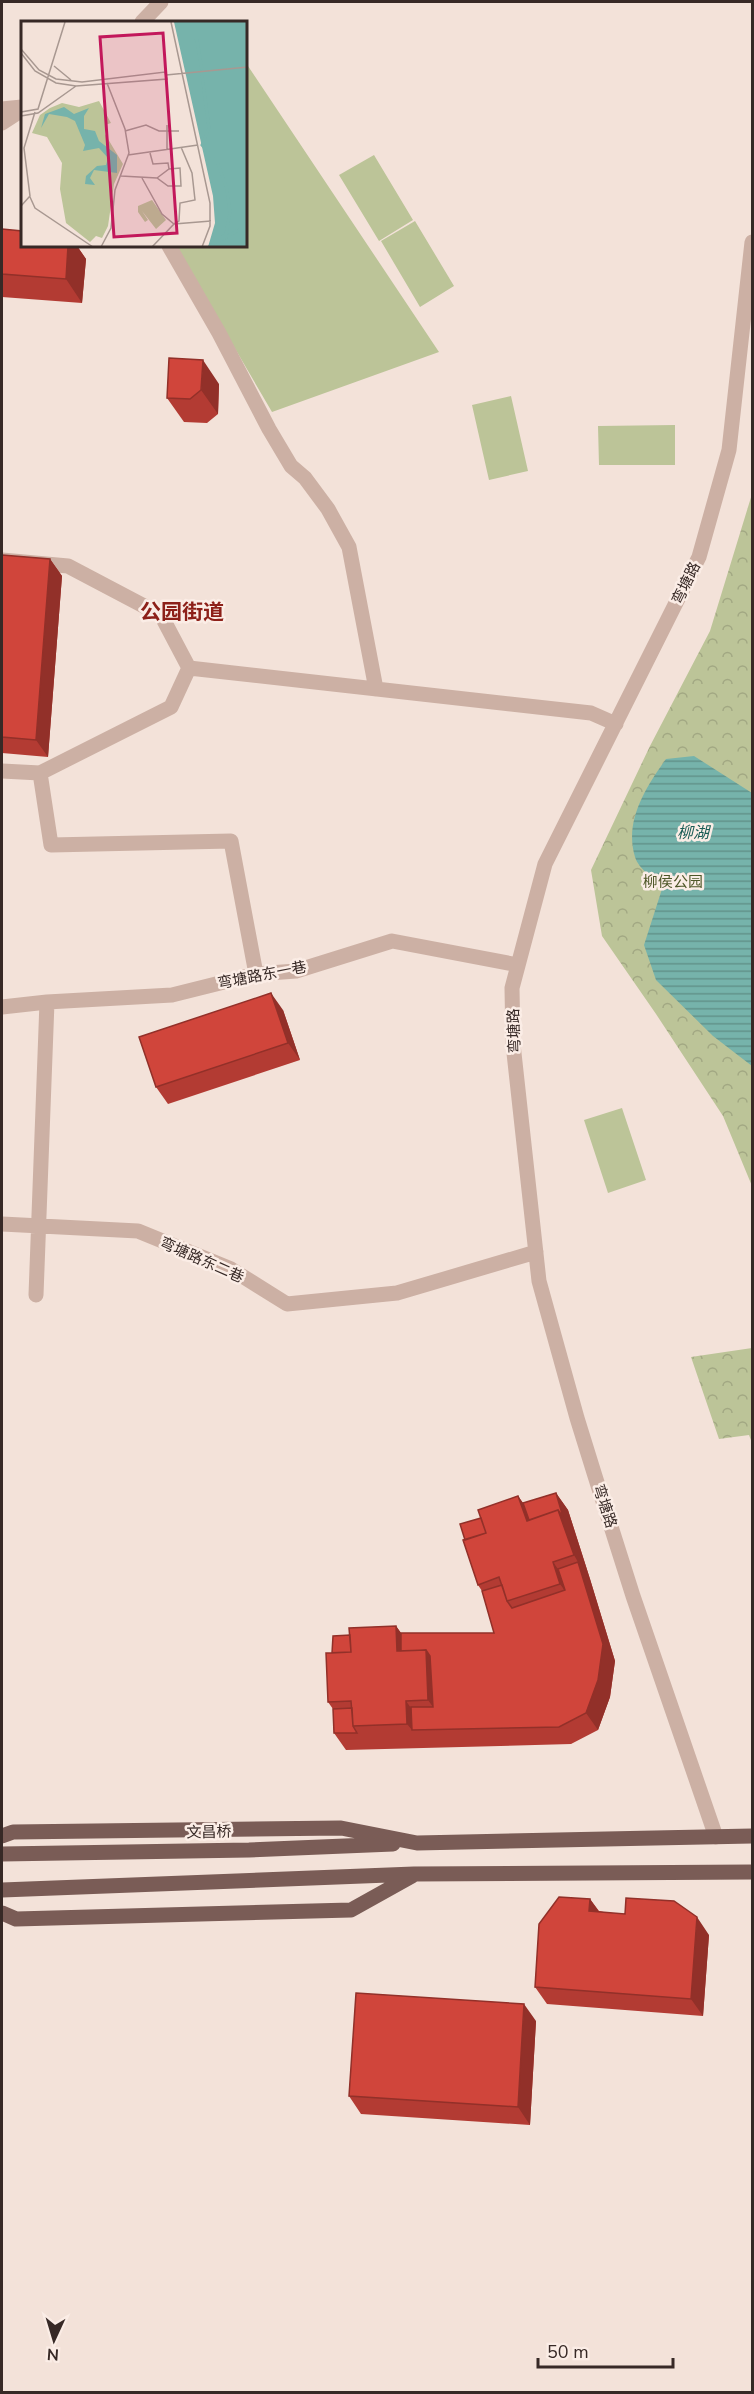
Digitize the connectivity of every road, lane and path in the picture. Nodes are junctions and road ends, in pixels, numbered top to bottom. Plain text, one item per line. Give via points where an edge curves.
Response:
1 (161, 2) edge
2 (143, 21) edge
3 (21, 108) edge
4 (2, 109) edge
5 (21, 109) edge
6 (2, 123) edge
7 (753, 242) edge
8 (170, 248) edge
9 (2, 560) edge
10 (189, 668) junction
11 (376, 689) junction
12 (616, 724) junction
13 (2, 771) edge
14 (40, 773) junction
15 (518, 965) junction
16 (256, 974) junction
17 (47, 1002) junction
18 (2, 1007) edge
19 (2, 1224) edge
20 (39, 1226) junction
21 (536, 1252) junction
22 (36, 1295) dead end
23 (2, 1836) edge
24 (753, 1836) edge
25 (716, 1837) junction
26 (417, 1843) junction
27 (2, 1854) edge
28 (753, 1872) edge
29 (414, 1874) junction
30 (2, 1890) edge
31 (2, 1913) edge

1 - 2 street
3 - 4 street
5 - 6 street
7 - 12 street, 弯塘路 via 729,450 699,557
8 - 11 street via 291,466 328,509 349,547
9 - 10 street via 68,566 161,615
10 - 11 street
10 - 14 street via 171,707
11 - 12 street via 591,713
12 - 15 street, 弯塘路 via 545,864
13 - 14 street
14 - 16 street via 51,845 231,841
15 - 16 street, 弯塘路东一巷 via 392,941 296,970
15 - 21 street, 弯塘路 via 512,987 513,1044
16 - 17 street, 弯塘路东一巷 via 172,995
17 - 18 street, 弯塘路东一巷
17 - 20 street
19 - 20 street, 弯塘路东二巷
20 - 21 street, 弯塘路东二巷 via 138,1231 231,1269 287,1304 397,1293
20 - 22 street
21 - 25 street, 弯塘路 via 539,1281 580,1428
23 - 26 main road via 13,1832 341,1828
24 - 25 main road
25 - 26 main road
26 - 27 main road, 文昌桥
28 - 29 main road
29 - 30 main road
29 - 31 main road via 351,1910 16,1919

